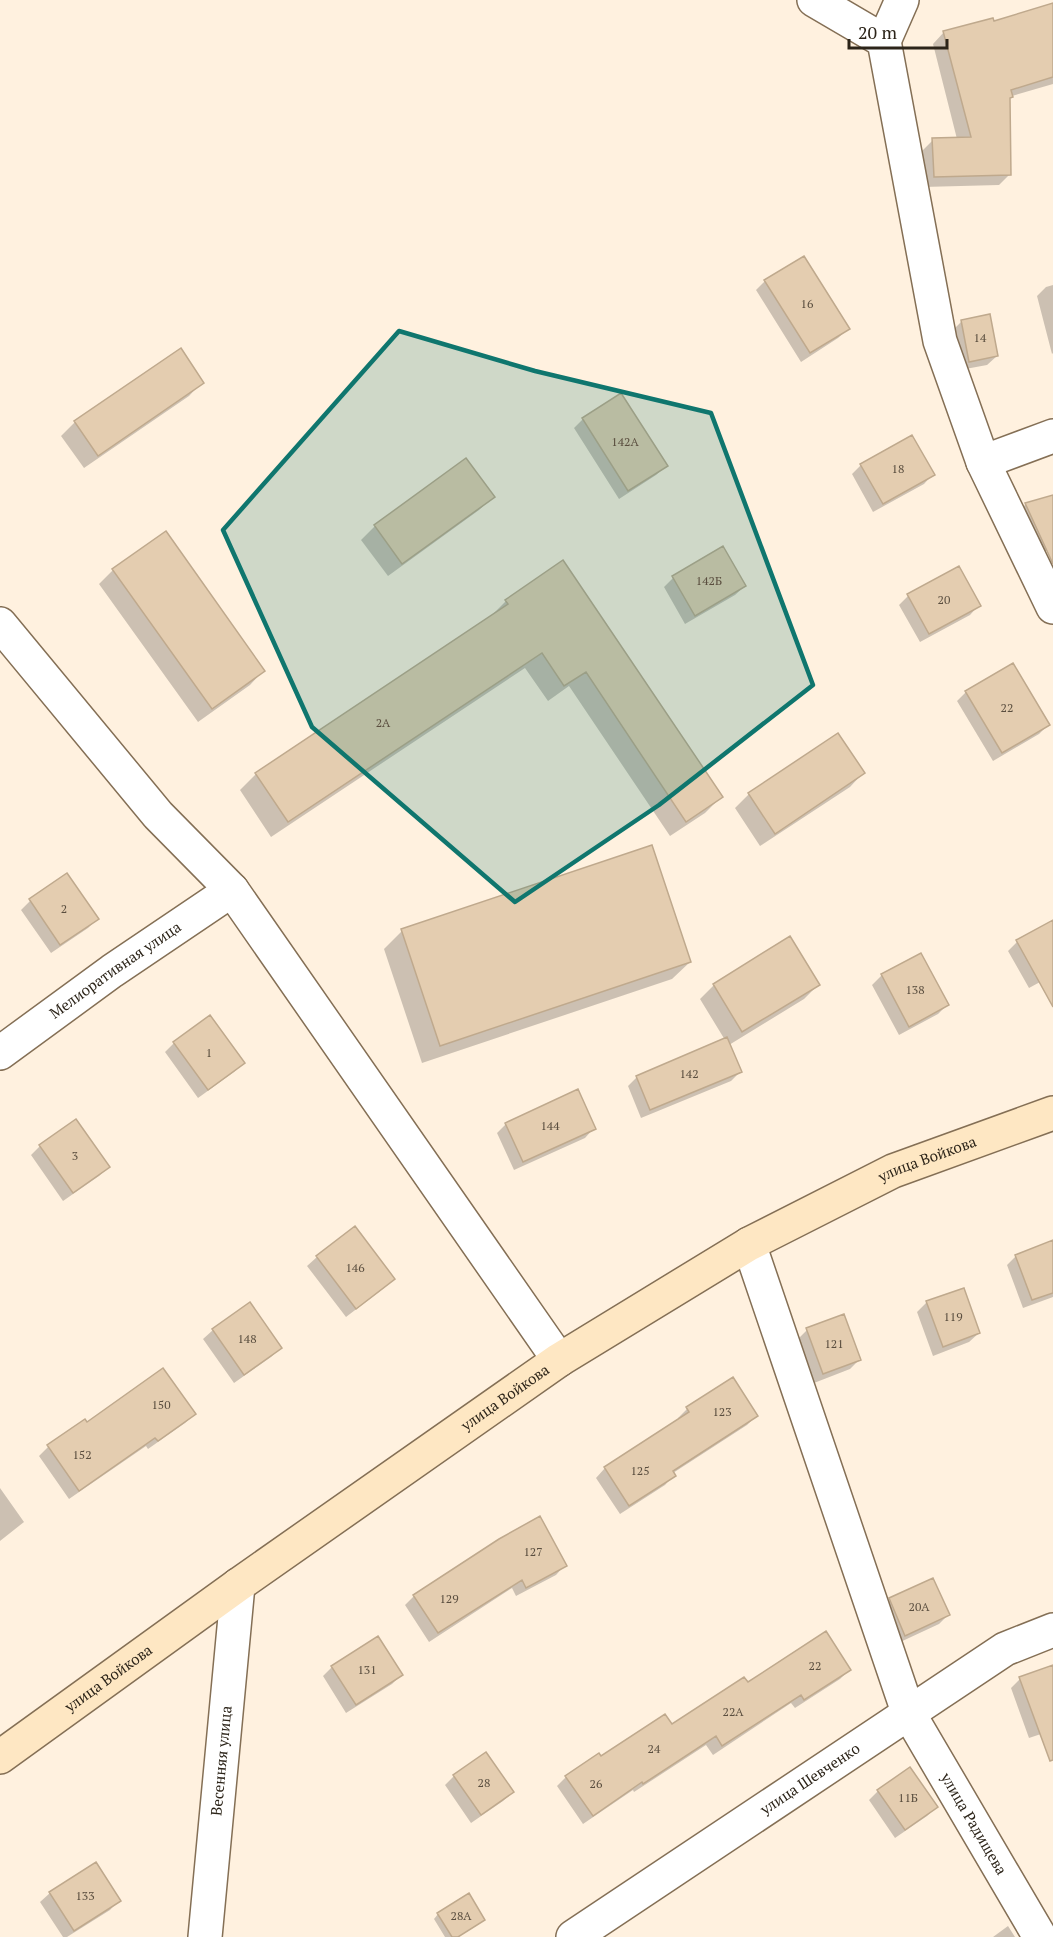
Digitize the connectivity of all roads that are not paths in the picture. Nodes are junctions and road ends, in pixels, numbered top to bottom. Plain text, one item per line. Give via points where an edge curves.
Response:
1 (814, 0) edge
2 (902, 0) edge
3 (884, 40) junction
4 (1053, 436) edge
5 (983, 462) junction
6 (1053, 607) edge
7 (0, 624) edge
8 (232, 890) junction
9 (0, 1053) edge
10 (1053, 1113) edge
11 (749, 1244) junction
12 (559, 1360) junction
13 (238, 1585) junction
14 (1053, 1630) edge
15 (908, 1712) junction
16 (0, 1757) edge
17 (205, 1937) edge
18 (573, 1937) edge
19 (1040, 1937) edge

1 - 3 street
2 - 3 street
3 - 5 street via 940,340
4 - 5 street
5 - 6 street
7 - 8 street via 158,815
8 - 9 street, Мелиоративная улица
8 - 12 street
10 - 11 main road, улица Войкова via 893,1171
11 - 12 main road, улица Войкова
11 - 15 street, улица Радищева
12 - 13 main road, улица Войкова
13 - 16 main road, улица Войкова
13 - 17 street, Весенняя улица
14 - 15 street, улица Шевченко via 1005,1648
15 - 18 street, улица Шевченко
15 - 19 street, улица Радищева

